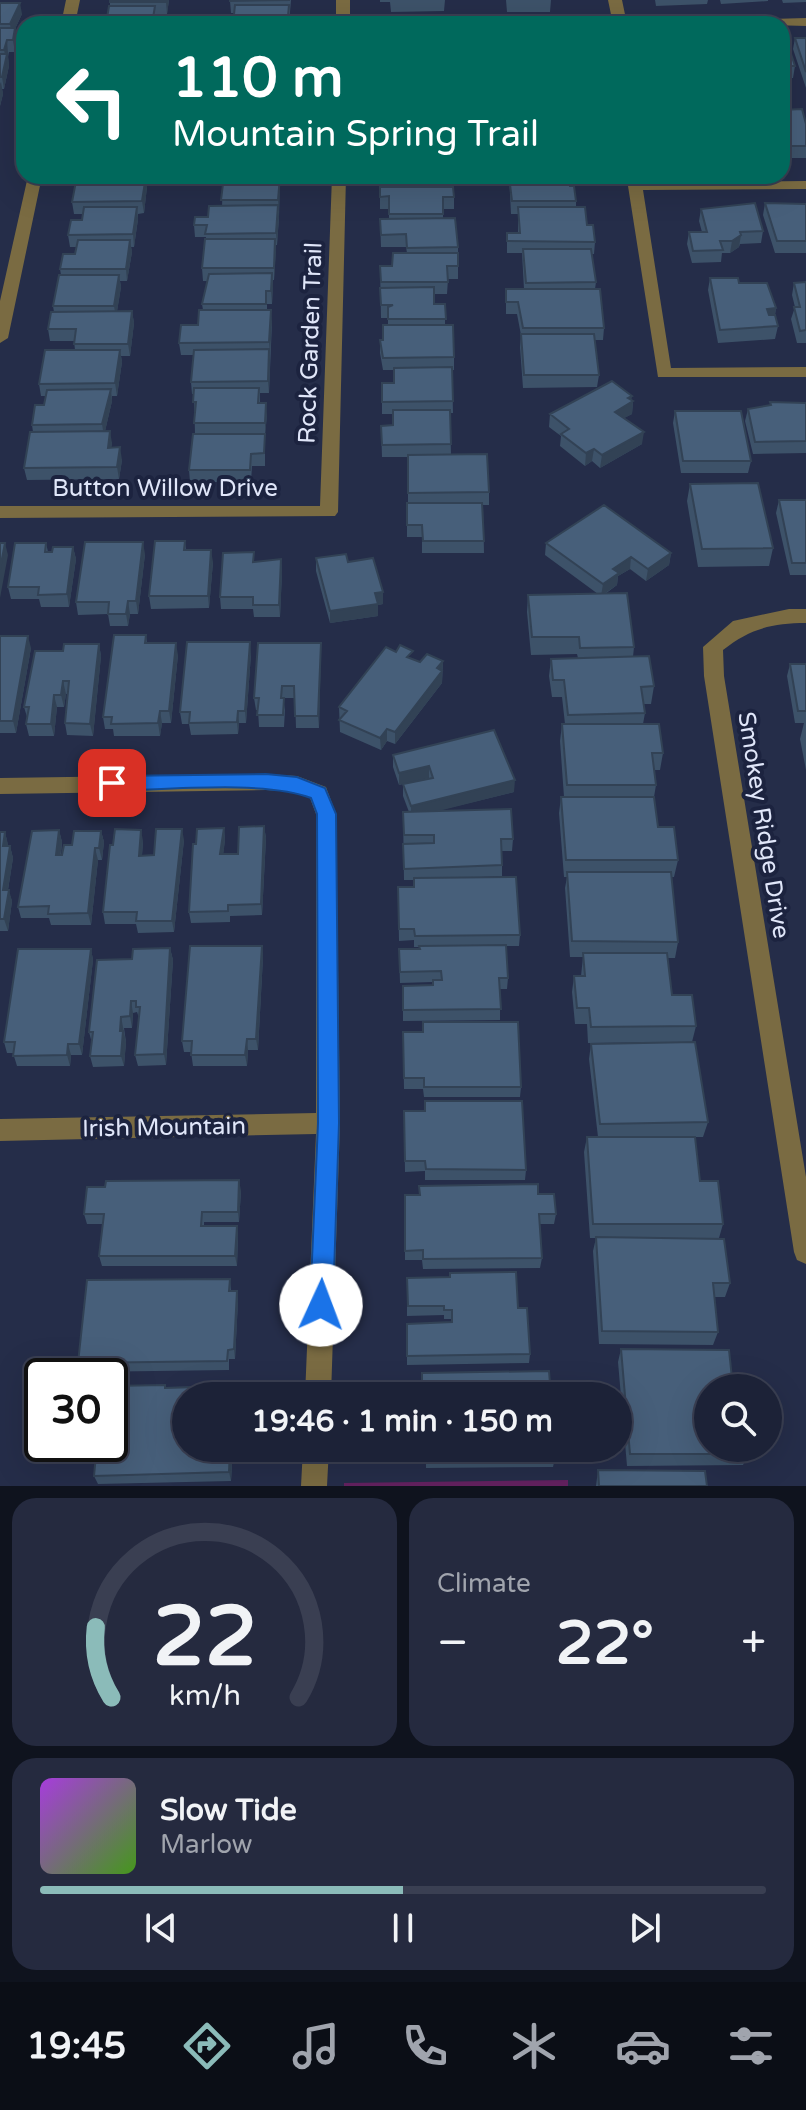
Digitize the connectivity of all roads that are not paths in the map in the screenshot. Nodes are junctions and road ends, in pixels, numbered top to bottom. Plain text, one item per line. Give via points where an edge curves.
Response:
1 (33, 184) edge
2 (339, 184) edge
3 (806, 185) edge
4 (0, 338) edge
5 (806, 372) edge
6 (0, 512) edge
7 (329, 512) joint
8 (806, 616) edge
9 (0, 786) edge
10 (328, 1123) junction
11 (0, 1130) edge
12 (806, 1252) edge
13 (319, 1382) edge
14 (315, 1462) edge
15 (314, 1486) edge

1 - 4 street
2 - 7 street, Rock Garden Trail
3 - 5 street via 635,186 664,373
6 - 7 street, Button Willow Drive
8 - 12 street, Smokey Ridge Drive via 740,626 713,647
9 - 10 street via 266,782 297,784 319,793 326,814
10 - 11 street, Irish Mountain
10 - 13 street
14 - 15 street

